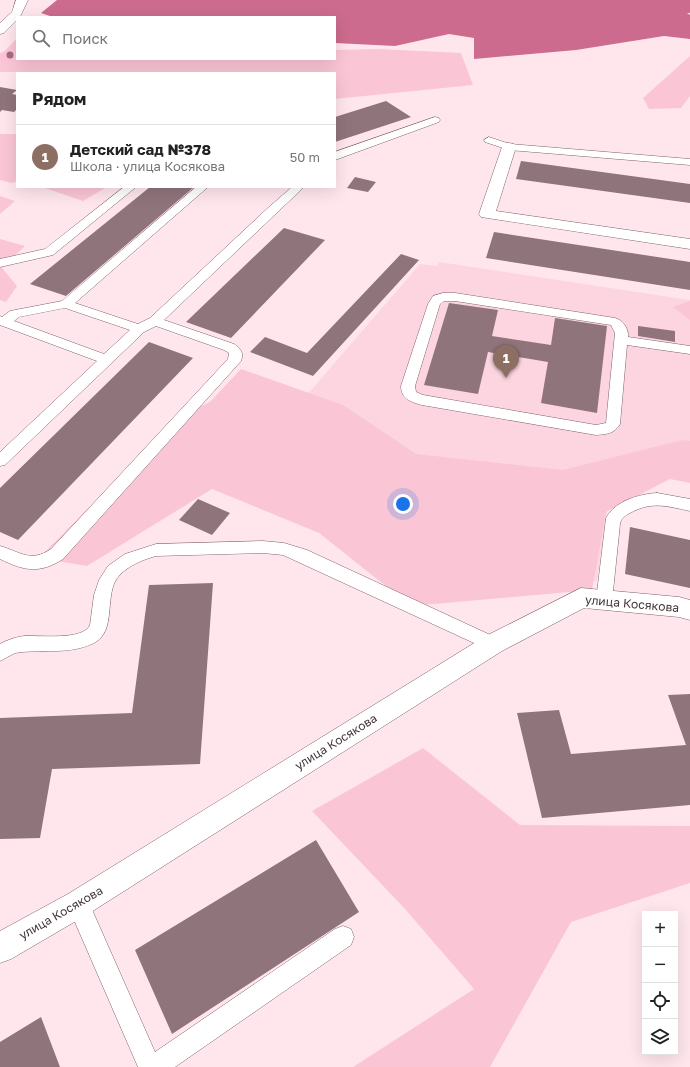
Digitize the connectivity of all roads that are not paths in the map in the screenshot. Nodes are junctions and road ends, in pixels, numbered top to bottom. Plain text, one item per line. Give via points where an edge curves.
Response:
1 (21, 0) edge
2 (9, 6) dead end
3 (0, 30) edge
4 (436, 120) dead end
5 (489, 140) dead end
6 (509, 147) junction
7 (336, 156) edge
8 (690, 162) edge
9 (130, 188) edge
10 (202, 188) edge
11 (298, 188) edge
12 (690, 244) edge
13 (0, 263) edge
14 (66, 304) junction
15 (2, 320) edge
16 (155, 321) junction
17 (139, 329) junction
18 (621, 340) junction
19 (690, 350) edge
20 (107, 360) junction
21 (0, 461) edge
22 (690, 505) edge
23 (0, 552) edge
24 (604, 601) junction
25 (690, 610) edge
26 (493, 644) junction
27 (0, 653) edge
28 (78, 904) junction
29 (343, 937) dead end
30 (0, 948) edge
31 (150, 1067) edge
32 (154, 1067) edge

1 - 2 street
1 - 3 street via 17,13
4 - 7 lane
5 - 6 lane
6 - 8 lane
6 - 12 street via 486,214
9 - 13 lane via 48,252
10 - 14 lane
11 - 16 lane
14 - 15 lane via 23,312
14 - 17 lane
15 - 20 lane
16 - 17 lane
16 - 23 lane via 229,347 235,351 234,361 57,554 48,561 35,564 21,562
17 - 20 lane
18 - 18 lane via 620,328 611,321 443,297 437,299 434,304 408,391 412,397 422,400 604,430 613,424
18 - 19 lane
20 - 21 lane
22 - 24 lane via 649,498 634,503 615,515
24 - 25 street, улица Косякова
24 - 26 street, улица Косякова via 581,598
26 - 27 lane via 301,555 284,549 263,547 142,552 109,577 99,625 94,634 84,640 73,642 13,646
26 - 28 street, улица Косякова
28 - 30 street, улица Косякова
28 - 31 lane
29 - 32 lane

